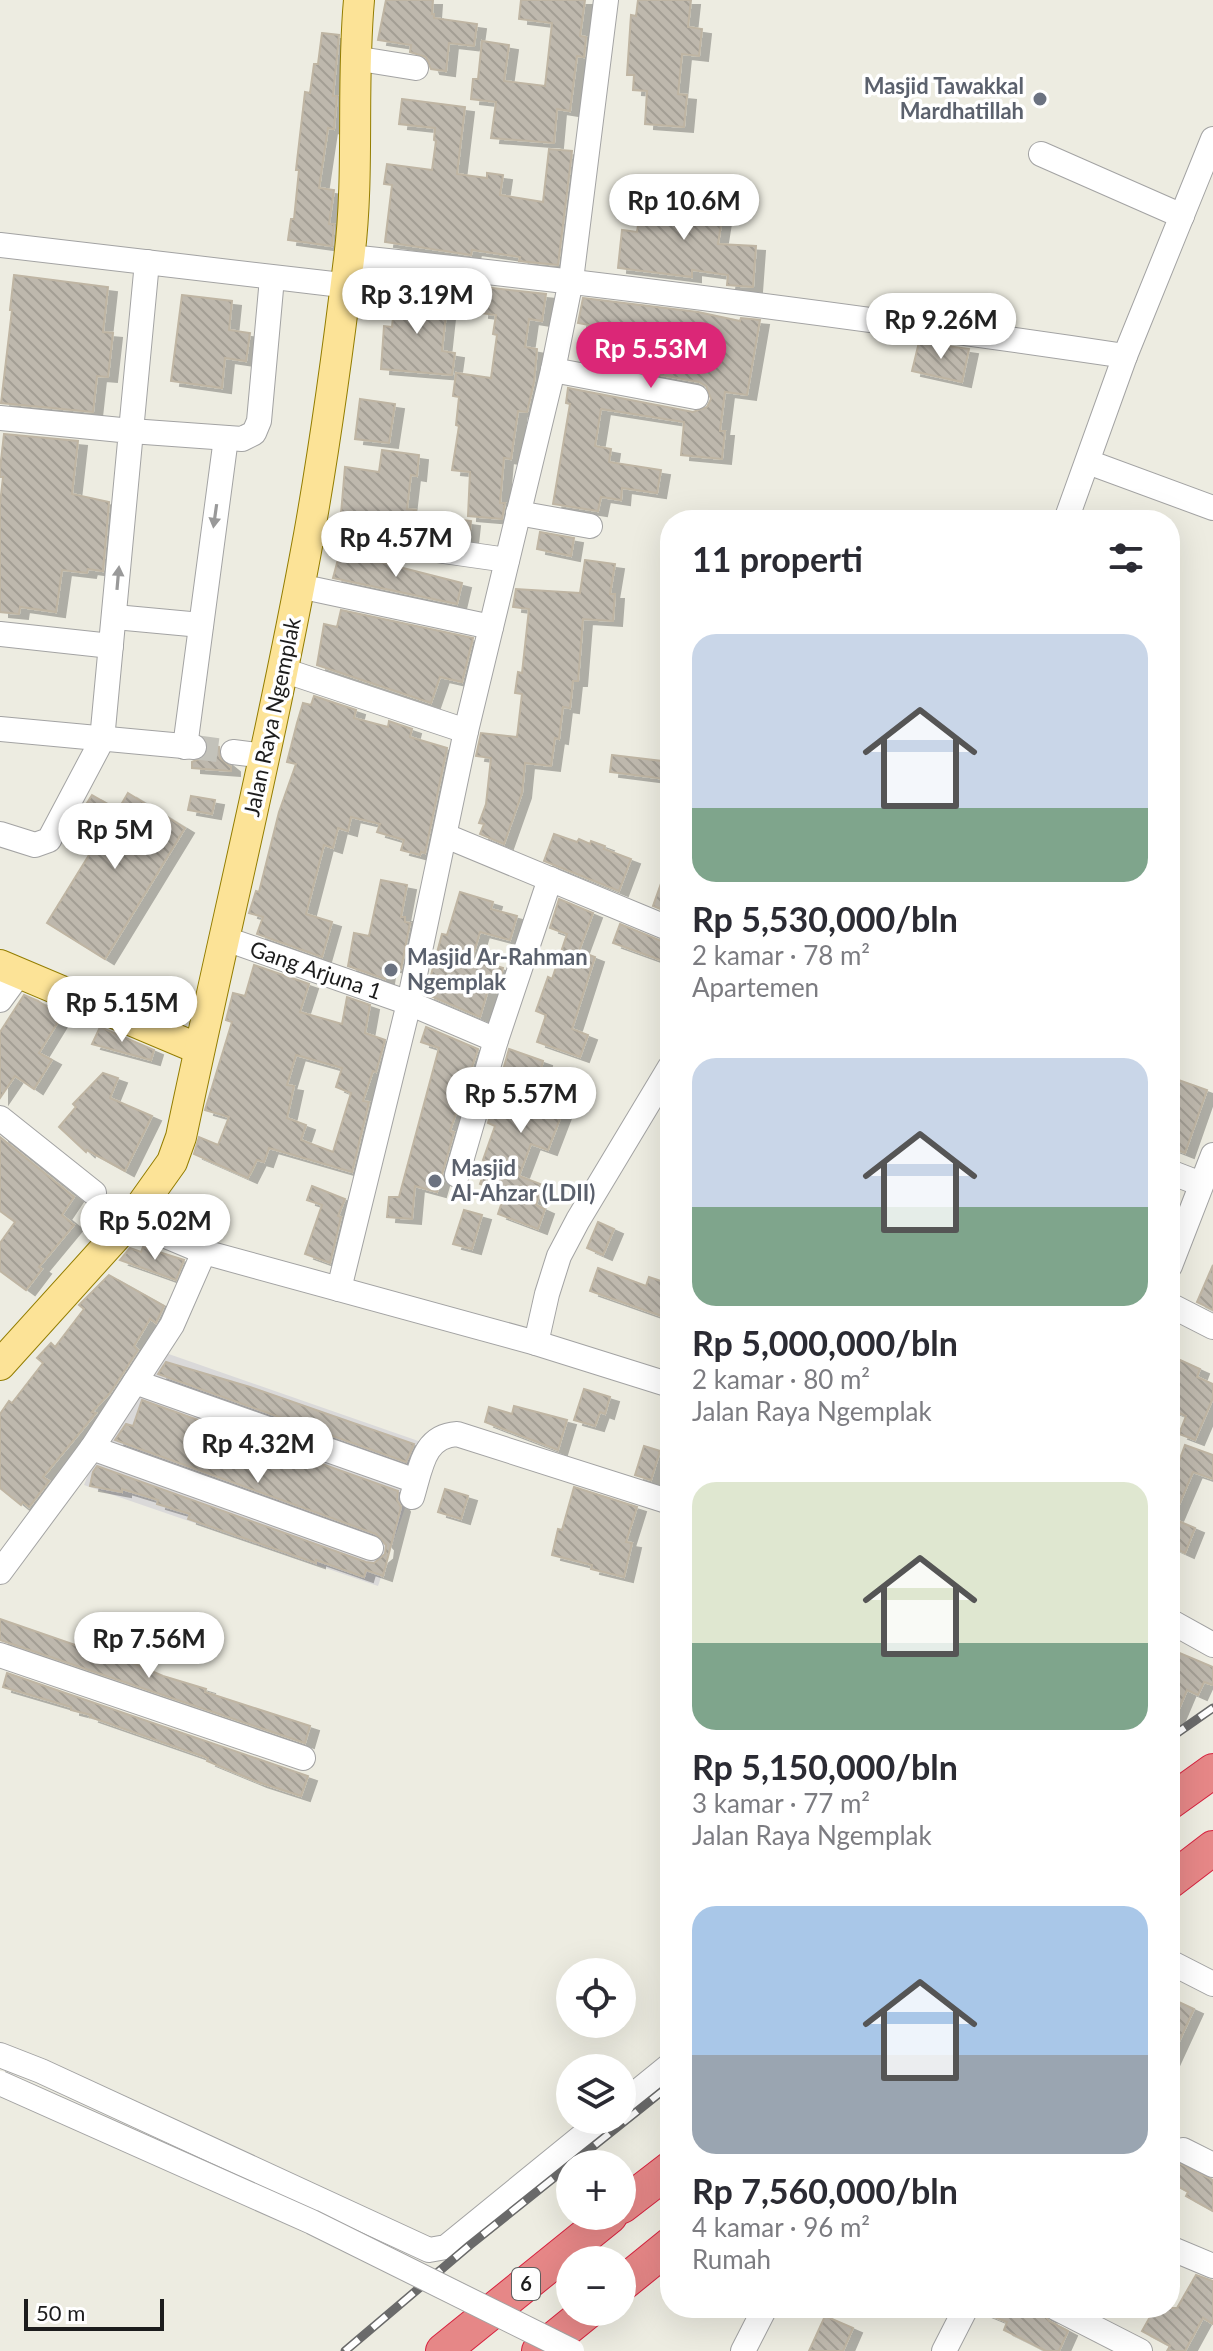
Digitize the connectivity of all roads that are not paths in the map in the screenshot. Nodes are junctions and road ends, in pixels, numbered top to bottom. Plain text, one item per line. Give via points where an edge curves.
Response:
1 (359, 0) edge
2 (606, 0) edge
3 (354, 58) junction
4 (416, 68) dead end
5 (1213, 139) edge
6 (1041, 154) dead end
7 (1182, 216) junction
8 (0, 245) edge
9 (350, 257) junction
10 (147, 262) junction
11 (272, 278) junction
12 (571, 280) junction
13 (333, 284) dead end
14 (1125, 356) junction
15 (553, 370) junction
16 (696, 397) dead end
17 (0, 418) edge
18 (131, 431) junction
19 (226, 438) junction
20 (1088, 462) junction
21 (1213, 508) edge
22 (1070, 510) edge
23 (518, 513) junction
24 (590, 526) dead end
25 (310, 532) junction
26 (507, 560) junction
27 (299, 586) junction
28 (115, 617) junction
29 (201, 625) junction
30 (491, 627) junction
31 (0, 634) edge
32 (111, 646) junction
33 (283, 670) junction
34 (0, 729) edge
35 (466, 731) junction
36 (102, 740) junction
37 (233, 752) tunnel mouth
38 (264, 756) junction
39 (0, 834) edge
40 (446, 836) junction
41 (550, 879) junction
42 (660, 925) edge
43 (223, 938) junction
44 (10, 970) edge
45 (0, 1000) edge
46 (409, 1003) junction
47 (496, 1040) junction
48 (199, 1049) junction
49 (660, 1084) edge
50 (0, 1118) edge
51 (1213, 1155) edge
52 (457, 1175) dead end
53 (1180, 1176) edge
54 (1201, 1184) junction
55 (94, 1193) dead end
56 (130, 1221) junction
57 (1180, 1240) edge
58 (204, 1252) junction
59 (339, 1289) junction
60 (1180, 1310) edge
61 (1213, 1327) edge
62 (536, 1343) junction
63 (0, 1365) edge
64 (135, 1382) junction
65 (660, 1382) edge
66 (92, 1448) junction
67 (660, 1499) edge
68 (371, 1548) dead end
69 (0, 1572) edge
70 (1180, 1627) edge
71 (1213, 1645) edge
72 (0, 1655) edge
73 (303, 1758) dead end
74 (1213, 1771) edge
75 (1180, 1795) edge
76 (1213, 1848) edge
77 (1180, 1873) edge
78 (1180, 1967) edge
79 (1213, 1984) edge
80 (0, 2055) edge
81 (660, 2073) edge
82 (0, 2083) edge
83 (636, 2093) edge
84 (585, 2134) edge
85 (1183, 2150) dead end
86 (1213, 2165) edge
87 (660, 2177) edge
88 (636, 2195) edge
89 (593, 2230) edge
90 (1180, 2252) edge
91 (660, 2253) edge
92 (1213, 2266) edge
93 (636, 2273) edge
94 (760, 2318) edge
95 (779, 2318) edge
96 (961, 2318) edge
97 (1076, 2318) edge
98 (570, 2326) edge
99 (443, 2351) edge
100 (539, 2351) edge
101 (572, 2351) edge
102 (743, 2351) edge
103 (761, 2351) edge
104 (944, 2351) edge
105 (1140, 2351) edge

1 - 3 main road, Jalan Raya Ngemplak
2 - 12 street
3 - 4 street
3 - 9 main road, Jalan Raya Ngemplak
5 - 7 street
6 - 7 street
7 - 14 street
8 - 10 street
9 - 12 street
9 - 25 main road, Jalan Raya Ngemplak
10 - 11 street
10 - 18 street
11 - 13 street
11 - 19 street via 259,421 254,433
12 - 14 street
12 - 15 street
14 - 20 street
15 - 16 street
15 - 23 street
17 - 18 street
18 - 19 street
28 -> 18 street
19 -> 29 street
20 - 21 street
20 - 22 street
23 - 24 street
23 - 26 street
25 - 26 street
25 - 27 main road, Jalan Raya Ngemplak
26 - 30 street
27 - 30 street
27 - 33 main road, Jalan Raya Ngemplak
28 - 29 street
28 - 32 street
29 - 36 street via 189,747
30 - 35 street
31 - 32 street
32 - 36 street
33 - 35 street
33 - 38 main road, Jalan Raya Ngemplak
34 - 36 street
35 - 40 street
36 - 39 street via 49,840 35,845
37 - 38 street
38 - 43 main road, Jalan Raya Ngemplak
40 - 41 street
40 - 46 street
41 - 42 street
41 - 47 street
43 - 46 street, Gang Arjuna 1
43 - 48 main road, Jalan Raya Ngemplak
44 - 45 street
44 - 48 main road
46 - 47 street, Gang Arjuna 1
46 - 59 street
47 - 52 street
48 - 56 main road, Jalan Raya Ngemplak via 172,1162
49 - 62 street via 559,1256
50 - 55 street
51 - 54 street
53 - 54 street
54 - 57 street
56 - 58 street
56 - 63 main road, Jalan Raya Ngemplak
58 - 59 street
58 - 64 street via 172,1325
59 - 62 street
60 - 61 street
62 - 65 street
64 - 66 street
64 - 67 street via 412,1488 431,1443 457,1434
66 - 68 street
66 - 69 street
70 - 71 street
72 - 73 street
74 - 75 highway
76 - 77 highway
78 - 79 street
80 - 84 street via 429,2250 446,2247
81 - 83 street
82 - 101 street, bridge via 312,2222
85 - 86 street
87 - 88 highway
89 - 99 highway, 6
90 - 92 street
91 - 93 highway
94 - 102 street
95 - 103 street
96 - 104 street
97 - 105 street
98 - 100 highway

